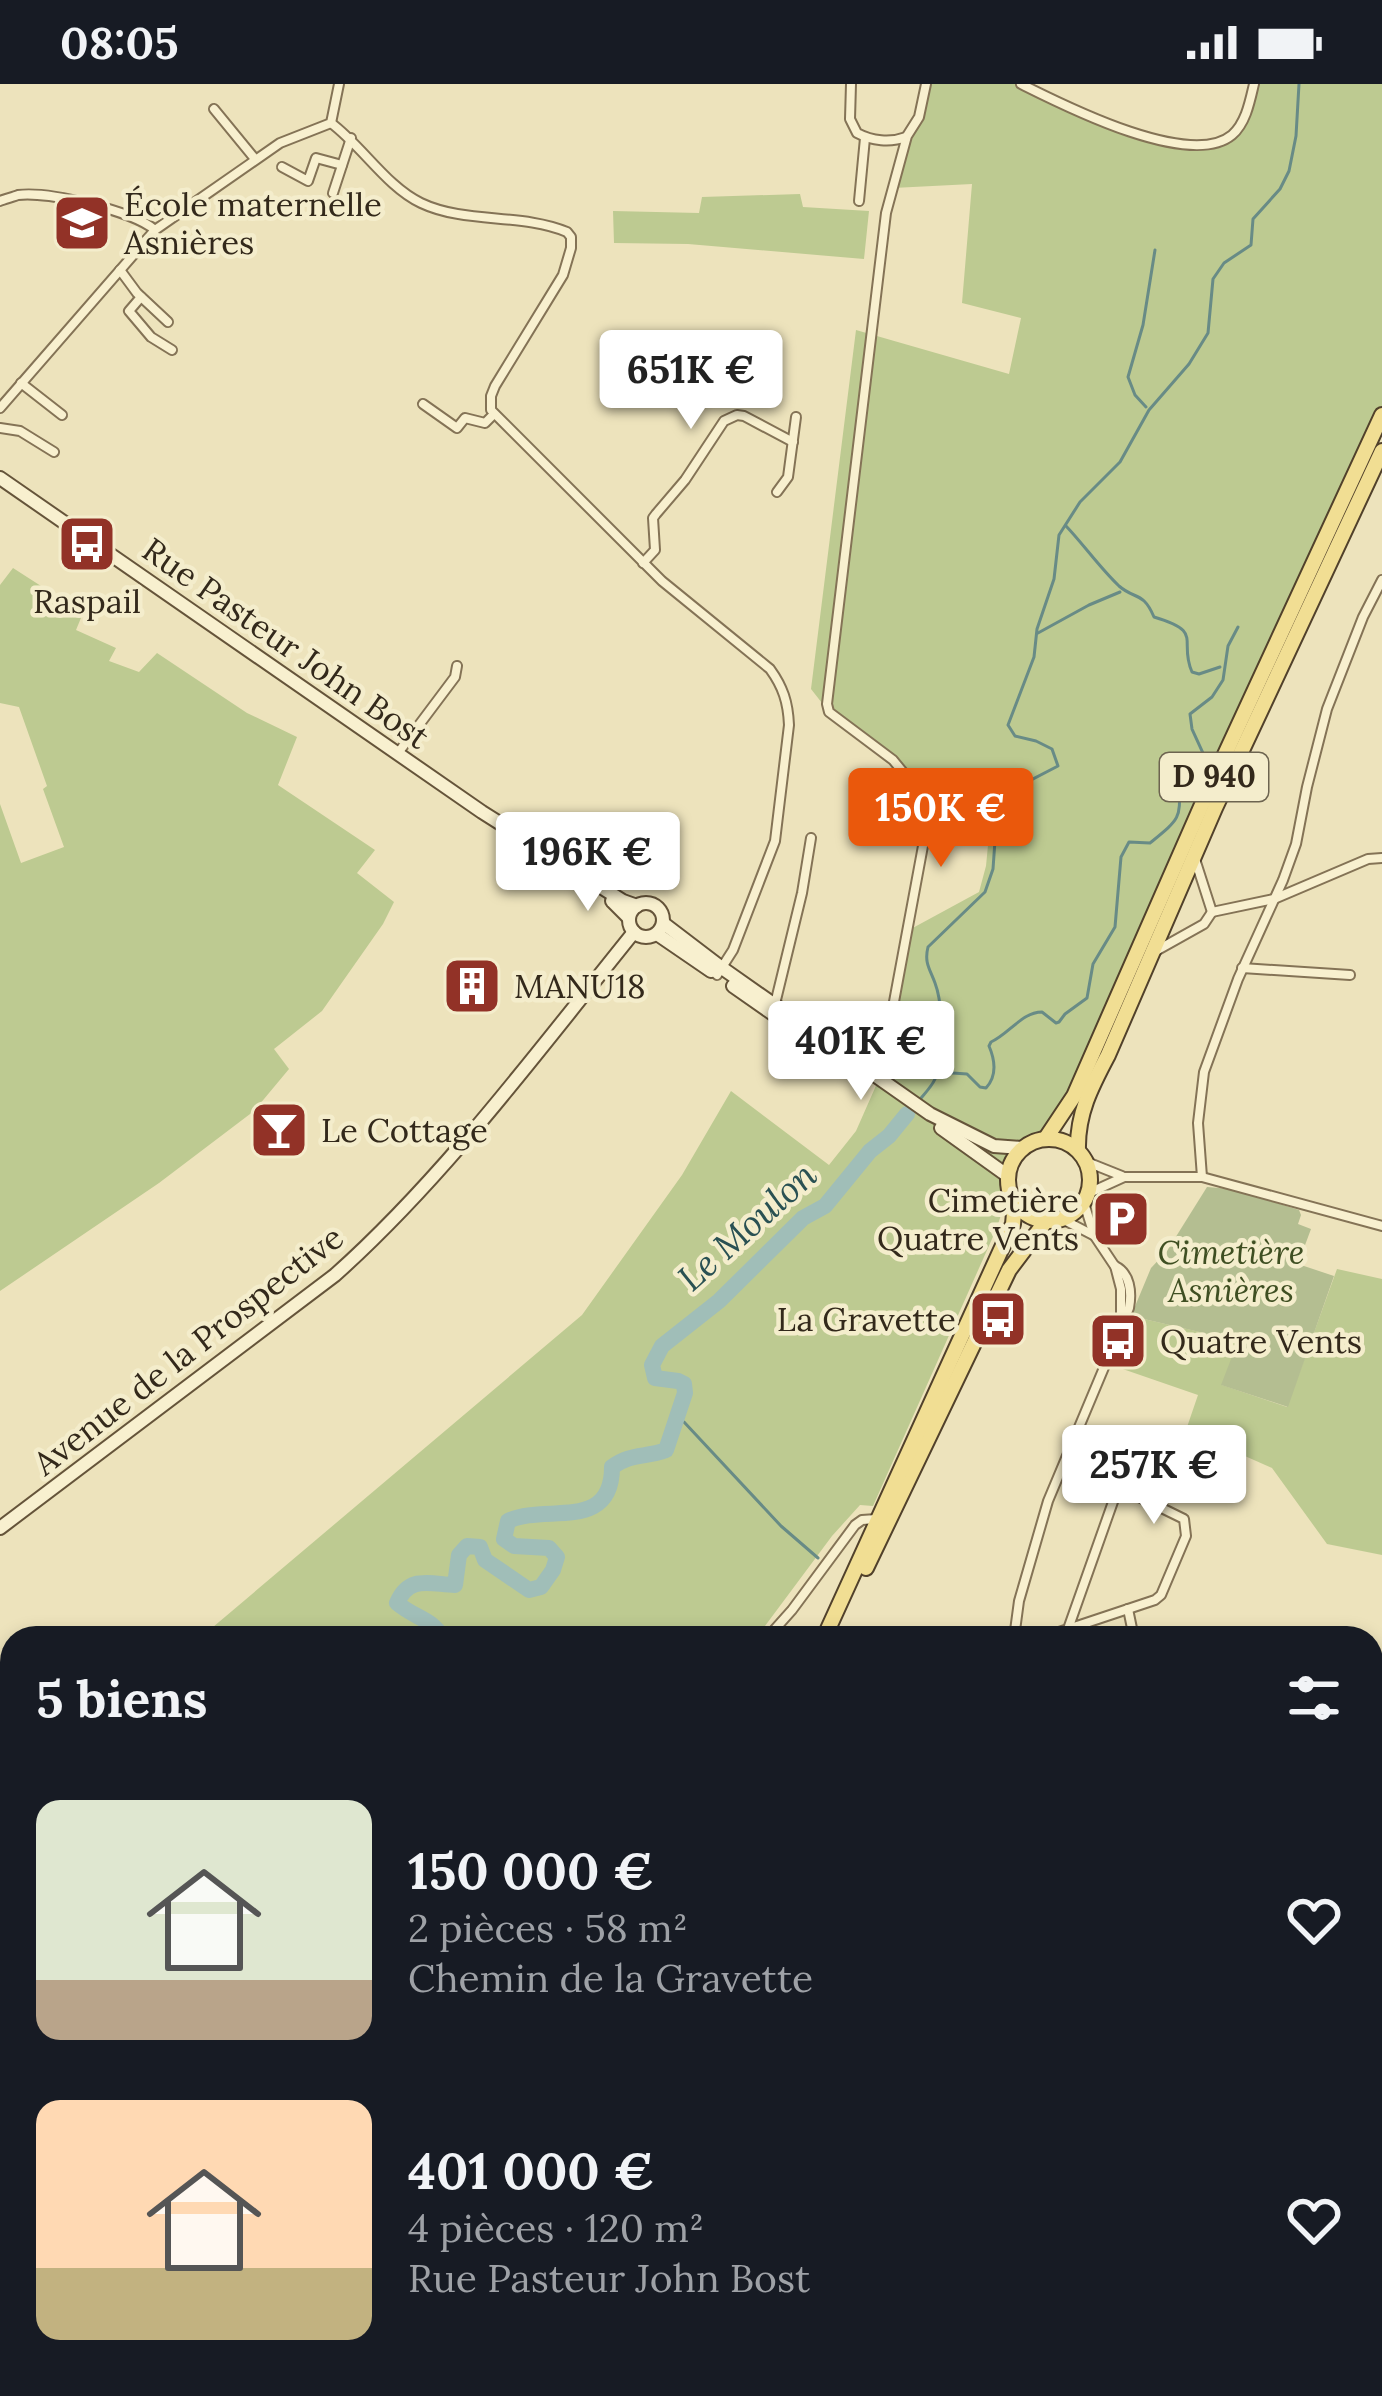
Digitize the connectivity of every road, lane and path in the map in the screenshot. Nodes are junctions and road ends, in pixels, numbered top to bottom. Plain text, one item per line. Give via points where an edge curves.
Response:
1 (339, 84) edge
2 (851, 84) edge
3 (926, 84) edge
4 (1021, 84) edge
5 (1254, 84) edge
6 (214, 110) dead end
7 (331, 123) junction
8 (907, 136) junction
9 (866, 138) junction
10 (351, 139) junction
11 (256, 159) junction
12 (342, 165) junction
13 (282, 167) dead end
14 (333, 193) dead end
15 (0, 200) edge
16 (859, 200) dead end
17 (155, 230) junction
18 (120, 271) junction
19 (141, 297) junction
20 (168, 322) dead end
21 (172, 350) dead end
22 (22, 383) junction
23 (423, 404) dead end
24 (0, 408) edge
25 (494, 414) junction
26 (62, 415) dead end
27 (1382, 415) edge
28 (796, 417) dead end
29 (0, 428) edge
30 (793, 442) junction
31 (1382, 451) edge
32 (53, 452) dead end
33 (0, 478) edge
34 (777, 492) dead end
35 (643, 562) junction
36 (1382, 580) edge
37 (457, 666) dead end
38 (398, 753) junction
39 (916, 788) junction
40 (928, 819) junction
41 (811, 838) dead end
42 (1382, 858) edge
43 (1195, 859) junction
44 (1274, 899) junction
45 (633, 912) junction
46 (1212, 912) junction
47 (660, 929) junction
48 (634, 932) junction
49 (1153, 953) junction
50 (1242, 968) junction
51 (719, 972) junction
52 (1350, 975) dead end
53 (775, 1004) junction
54 (879, 1079) junction
55 (903, 1099) junction
56 (929, 1117) junction
57 (1046, 1138) junction
58 (1022, 1148) junction
59 (1082, 1156) junction
60 (1008, 1177) junction
61 (1124, 1177) junction
62 (1202, 1177) junction
63 (1086, 1198) junction
64 (1015, 1203) junction
65 (1054, 1220) junction
66 (1382, 1226) edge
67 (1094, 1235) junction
68 (1115, 1266) junction
69 (1121, 1323) junction
70 (884, 1521) junction
71 (0, 1528) edge
72 (1128, 1609) junction
73 (778, 1626) edge
74 (830, 1626) edge
75 (838, 1626) edge
76 (1015, 1626) edge
77 (1069, 1626) edge
78 (1077, 1626) edge
79 (1132, 1626) edge

1 - 7 street
2 - 9 street via 850,118
3 - 8 street
4 - 5 street via 1179,145 1229,138
6 - 11 street
7 - 10 street
7 - 11 street
8 - 9 street
8 - 39 street via 886,213 829,712
9 - 16 street
10 - 12 street
10 - 25 street via 421,203 571,237 563,274 490,396
11 - 17 street
12 - 13 street via 316,158 308,181
12 - 14 street
15 - 17 street via 68,200 130,214
17 - 18 street
18 - 19 street
18 - 22 street
19 - 20 street
19 - 21 street via 129,310
22 - 24 street
22 - 26 street
23 - 25 street via 457,428 465,418 485,423
25 - 35 street
27 - 57 main road, D 940 via 1079,1084
28 - 30 street
29 - 32 street
30 - 34 street
30 - 35 street via 744,416 724,421 653,518 655,550
31 - 43 main road, D 940
33 - 38 main road, Rue Pasteur John Bost
35 - 51 street via 770,669 788,708 776,842
36 - 44 street via 1327,709 1296,844
37 - 38 street
38 - 45 main road, Rue Pasteur John Bost
39 - 40 street
39 - 40 street via 934,788
40 - 54 street
41 - 53 street
42 - 44 street
43 - 46 street
43 - 49 main road, D 940
44 - 46 street
44 - 50 street
45 - 47 main road via 648,903 658,908
45 - 48 main road
46 - 49 street
47 - 48 main road via 643,938
47 - 51 main road
48 - 71 main road, Avenue de la Prospective via 375,1239
49 - 59 main road, D 940 via 1088,1093 1077,1125
50 - 52 street
50 - 62 street via 1204,1072
51 - 53 main road
51 - 55 main road
53 - 54 main road
54 - 55 main road
55 - 56 main road
56 - 58 main road via 994,1146
56 - 60 main road
57 - 58 main road
57 - 59 main road
58 - 60 main road
59 - 61 street
59 - 63 main road via 1091,1183
60 - 64 main road
61 - 62 street
61 - 63 street
62 - 66 street
63 - 65 main road
63 - 67 street
64 - 65 main road
64 - 70 main road
65 - 67 street
65 - 70 main road via 1009,1270
67 - 68 street
68 - 69 street
68 - 69 street via 1132,1284
69 - 76 street via 1048,1501
70 - 73 street via 855,1525
70 - 74 main road
70 - 75 main road
72 - 77 street via 1161,1595 1187,1527 1126,1492 1114,1498
72 - 78 street
72 - 79 street

